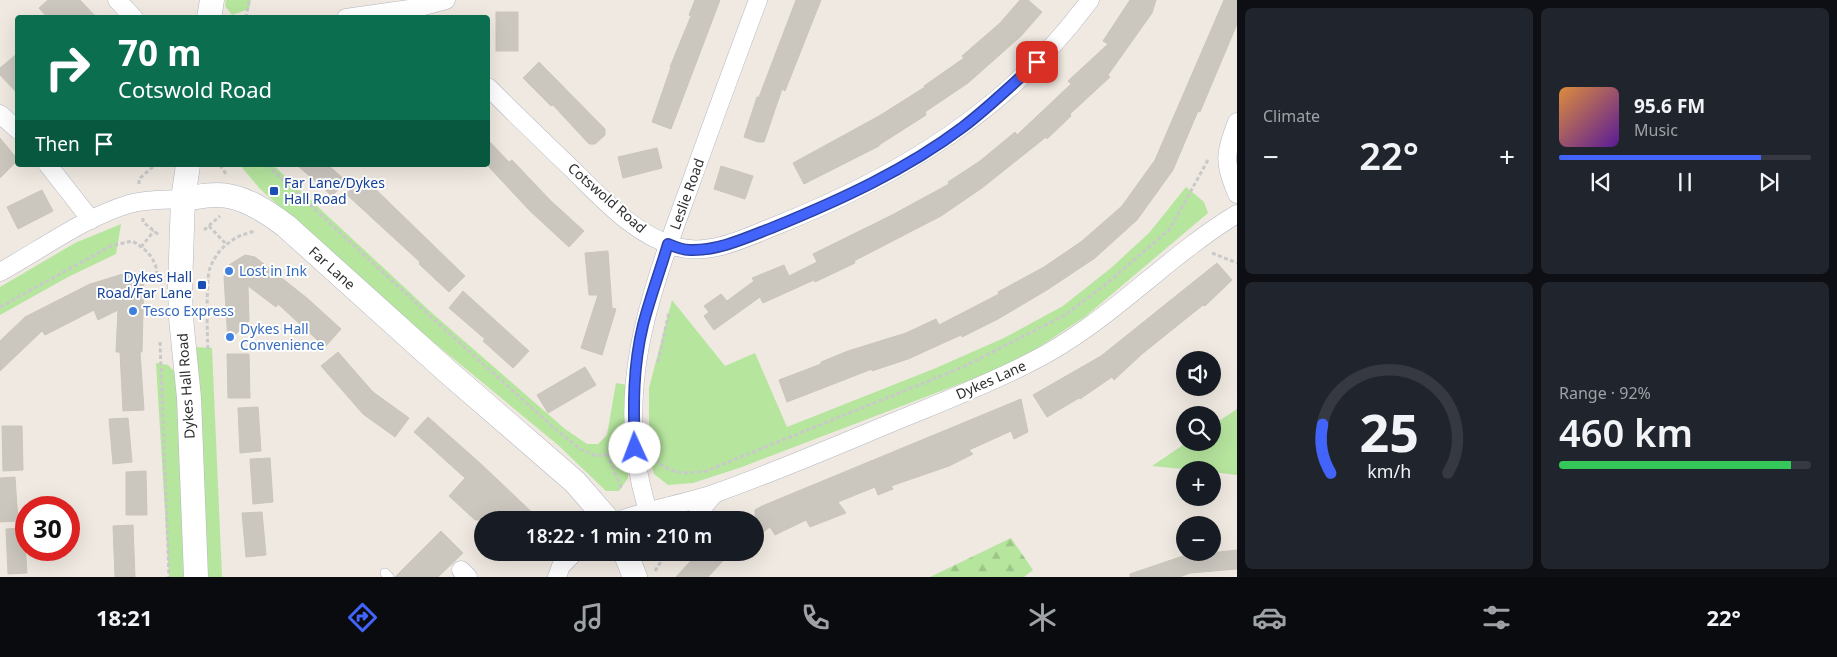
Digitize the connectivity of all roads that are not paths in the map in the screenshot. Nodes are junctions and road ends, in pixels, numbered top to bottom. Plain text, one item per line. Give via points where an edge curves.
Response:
1 (117, 0) edge
2 (212, 0) edge
3 (446, 0) edge
4 (758, 0) edge
5 (1090, 0) edge
6 (419, 13) edge
7 (131, 15) edge
8 (210, 15) edge
9 (390, 15) edge
10 (490, 90) edge
11 (0, 114) edge
12 (1237, 122) edge
13 (15, 127) edge
14 (50, 167) edge
15 (188, 167) edge
16 (1237, 194) edge
17 (183, 199) junction
18 (1237, 214) edge
19 (91, 220) junction
20 (668, 244) junction
21 (0, 272) edge
22 (714, 494) junction
23 (600, 511) edge
24 (635, 511) edge
25 (649, 511) edge
26 (700, 511) edge
27 (566, 561) edge
28 (629, 561) edge
29 (196, 577) edge
30 (557, 577) edge
31 (635, 577) edge

1 - 7 street
2 - 8 street
3 - 6 street
4 - 20 street, Leslie Road
5 - 20 street, Cotswold Road via 1051,48 1009,88 963,127 923,154 863,188 740,240 690,250
6 - 9 street
10 - 20 street, Cotswold Road via 613,208 636,227
11 - 13 street
12 - 16 street via 1226,154 1228,172
14 - 19 street
15 - 17 street, Dykes Hall Road
17 - 19 street, Far Lane via 131,204
17 - 23 street, Far Lane via 214,195 237,198 266,211 575,482
17 - 29 street, Dykes Hall Road via 181,318 189,398
18 - 22 street, Dykes Lane via 1216,226 1071,340 1030,363
19 - 21 street, Far Lane
20 - 24 street, Leslie Road via 643,325 635,373 635,448 642,489
22 - 25 street, Dykes Lane
22 - 26 street, Dykes Lane
27 - 30 street
28 - 31 street

